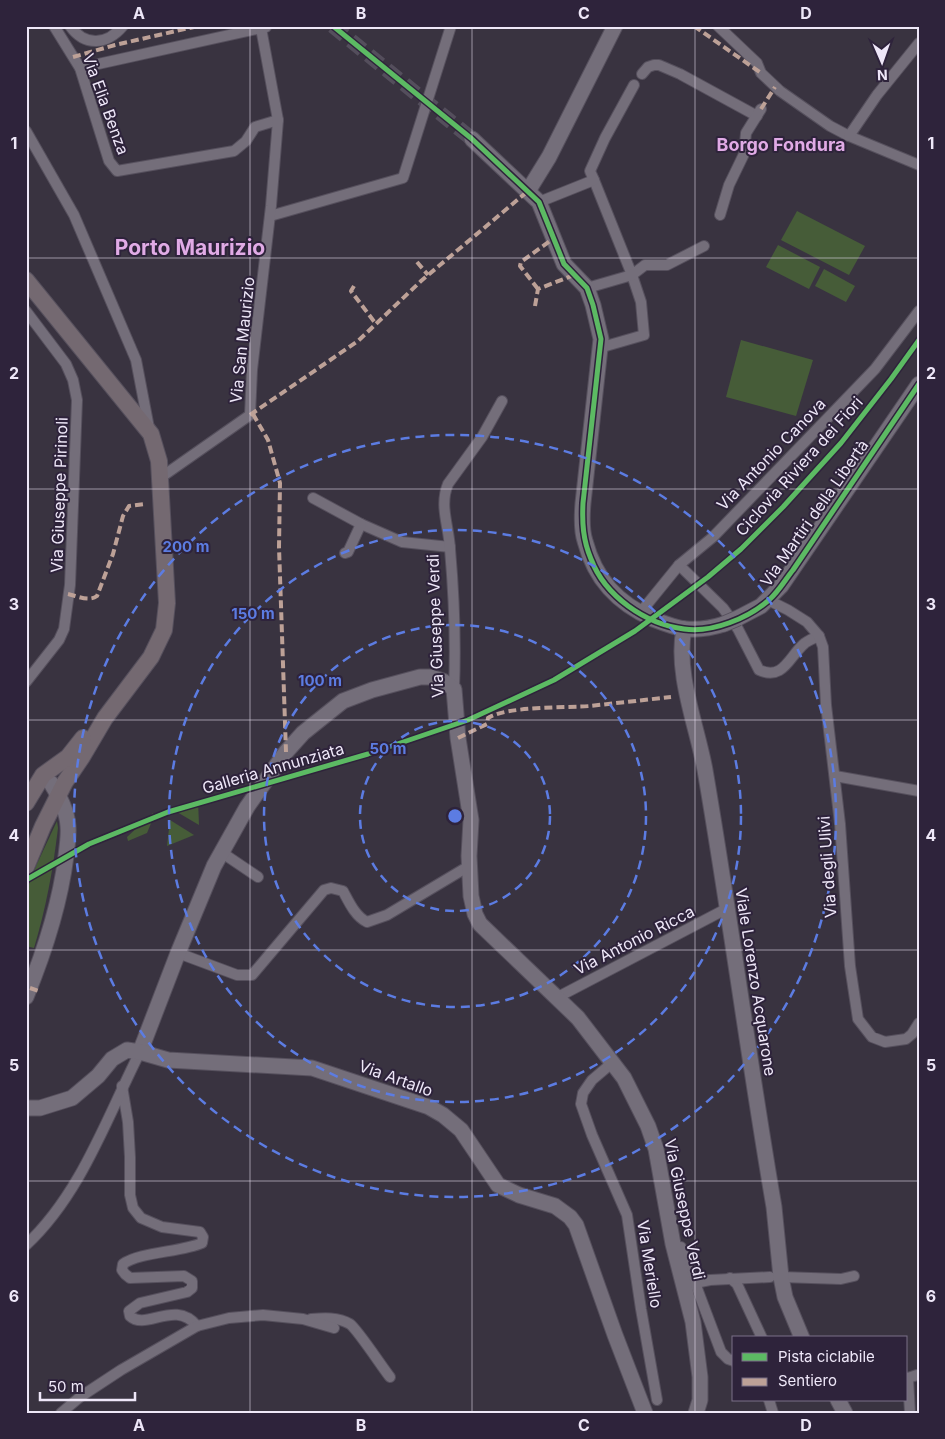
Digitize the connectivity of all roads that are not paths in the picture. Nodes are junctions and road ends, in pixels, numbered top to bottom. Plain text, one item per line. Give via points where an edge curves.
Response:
1 (54, 26) edge
2 (70, 26) edge
3 (123, 26) edge
4 (450, 26) edge
5 (615, 26) edge
6 (718, 26) edge
7 (264, 27) edge
8 (919, 43) edge
9 (80, 68) junction
10 (642, 74) dead end
11 (634, 85) dead end
12 (278, 120) junction
13 (26, 131) edge
14 (849, 136) junction
15 (472, 139) tunnel mouth
16 (919, 165) edge
17 (594, 180) junction
18 (528, 191) junction
19 (539, 202) junction
20 (720, 215) dead end
21 (270, 216) junction
22 (704, 246) dead end
23 (632, 275) junction
24 (26, 280) edge
25 (586, 288) junction
26 (26, 311) edge
27 (919, 311) edge
28 (599, 348) junction
29 (919, 384) edge
30 (502, 401) dead end
31 (149, 430) junction
32 (160, 478) junction
33 (313, 498) dead end
34 (360, 524) junction
35 (450, 547) junction
36 (345, 553) dead end
37 (679, 566) junction
38 (768, 600) junction
39 (640, 613) junction
40 (684, 629) junction
41 (819, 636) junction
42 (26, 682) edge
43 (454, 688) junction
44 (105, 718) junction
45 (68, 757) junction
46 (835, 776) junction
47 (51, 784) junction
48 (919, 791) edge
49 (26, 803) edge
50 (221, 852) junction
51 (26, 856) edge
52 (470, 866) junction
53 (26, 867) edge
54 (258, 877) dead end
55 (726, 909) junction
56 (178, 953) junction
57 (26, 997) edge
58 (556, 998) junction
59 (919, 1023) edge
60 (140, 1052) junction
61 (612, 1063) junction
62 (122, 1086) junction
63 (26, 1108) edge
64 (670, 1227) junction
65 (26, 1245) edge
66 (854, 1276) dead end
67 (776, 1277) junction
68 (730, 1278) junction
69 (695, 1283) junction
70 (303, 1319) junction
71 (197, 1326) junction
72 (334, 1328) dead end
73 (761, 1336) edge
74 (801, 1336) edge
75 (732, 1361) edge
76 (919, 1376) edge
77 (390, 1377) dead end
78 (657, 1400) dead end
79 (61, 1413) edge
80 (645, 1413) edge
81 (696, 1413) edge
82 (910, 1413) edge

1 - 9 street, Via Elia Benza
2 - 3 street via 76,35 96,41 117,34
4 - 21 street via 403,178
5 - 18 street via 549,157
6 - 14 street via 757,63 761,73 780,91
7 - 9 street
7 - 12 street, Via San Maurizio
8 - 14 street
9 - 12 street, Via Elia Benza via 109,161 117,170 234,151 246,141 255,126
10 - 20 street via 659,65 759,113 746,133 744,154 729,185
11 - 17 street via 590,171
12 - 21 street, Via San Maurizio
13 - 31 street via 74,215 136,360
14 - 16 street
15 - 18 street
17 - 19 street
17 - 23 street
18 - 19 street
19 - 25 street via 564,264
21 - 32 street, Via San Maurizio via 252,370 250,415
22 - 23 street via 667,265 645,265
23 - 25 street
23 - 28 street via 641,302 644,335
24 - 31 main road
25 - 28 street, Via Martiri della Libertà via 600,331
26 - 42 street, Via Giuseppe Pirinoli via 66,364 77,400 70,585 64,629
27 - 37 street, Via Antonio Canova via 875,369 713,536
28 - 39 street, Via Martiri della Libertà via 583,503 584,539 599,575 620,601
29 - 38 street, Via Martiri della Libertà via 793,570
30 - 35 street, Via Giuseppe Verdi via 482,437 448,484 444,510
31 - 32 main road via 158,454
32 - 44 main road via 167,604 164,630 151,657
33 - 34 street
34 - 35 street via 402,542
34 - 36 street
35 - 43 street, Via Giuseppe Verdi via 456,643
37 - 39 street, Via Antonio Canova
37 - 41 street via 723,608 759,670 774,673 780,670 804,643
38 - 40 street, Via Martiri della Libertà via 754,611 731,621 705,629
38 - 41 street via 808,622
39 - 40 street, Via Martiri della Libertà
40 - 55 street, Viale Lorenzo Acquarone via 682,664 705,768
41 - 46 street, Via degli Ulivi via 823,648
43 - 50 street via 443,681 420,677 343,701 302,733 286,752 247,806
43 - 52 street, Via Giuseppe Verdi via 471,820
44 - 45 main road
44 - 47 main road
45 - 47 main road
45 - 47 street via 60,777
46 - 48 street
46 - 59 street, Via degli Ulivi via 850,966 858,1020 872,1037 885,1042 906,1039
47 - 49 main road via 34,788
47 - 51 main road via 50,796
47 - 53 main road
47 - 57 street via 63,806 69,834 52,919
50 - 54 street
50 - 56 street
52 - 56 street via 387,915 367,922 362,920 343,891 338,888 324,890 252,975 236,975
52 - 58 street, Via Giuseppe Verdi via 472,904 480,924
55 - 58 street, Via Antonio Ricca
55 - 67 street, Viale Lorenzo Acquarone via 774,1207
56 - 60 street
58 - 61 street, Via Giuseppe Verdi via 578,1018
60 - 62 street
60 - 63 street via 127,1050 112,1059 72,1098 40,1108
60 - 80 street, Via Artallo via 168,1060 312,1068 429,1107 443,1115 461,1130 498,1185 555,1206 576,1225
61 - 64 street, Via Giuseppe Verdi via 624,1078 648,1126 656,1149
61 - 78 street, Via Meriello via 592,1080 583,1093 581,1104 628,1215
62 - 65 street via 71,1187 51,1219
62 - 71 street via 128,1122 133,1208 141,1218 162,1227 200,1232 203,1237 202,1243 193,1247 123,1264 122,1270 130,1278 184,1276 192,1281 192,1288 180,1296 140,1303 129,1310 130,1316 142,1321 178,1315 191,1318
64 - 69 street via 677,1236
64 - 81 street, Via Giuseppe Verdi via 693,1322 700,1377 700,1400
66 - 67 street via 842,1279
67 - 68 street
67 - 74 street, Viale Lorenzo Acquarone
68 - 69 street
68 - 73 street via 737,1284
69 - 75 street via 721,1352
70 - 71 street via 263,1315 229,1318
70 - 72 street
70 - 77 street via 326,1318 351,1325
71 - 79 street via 121,1370
76 - 82 street via 916,1374 908,1378

